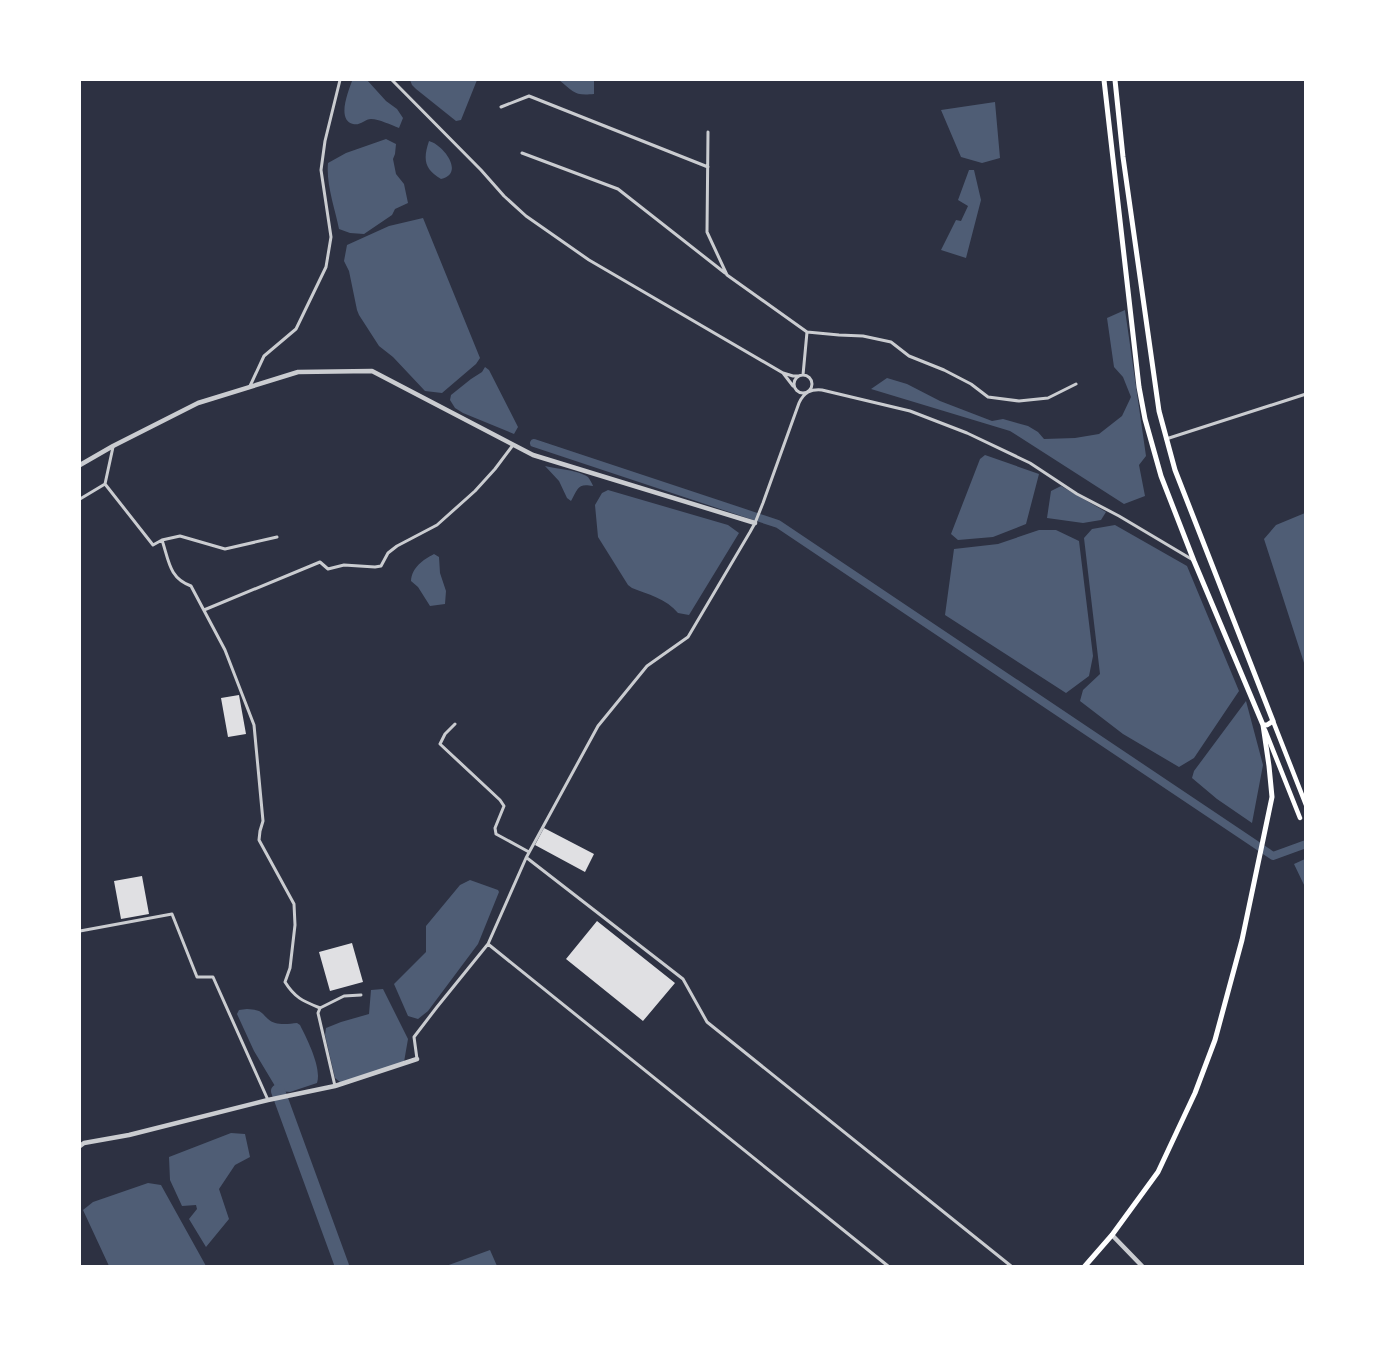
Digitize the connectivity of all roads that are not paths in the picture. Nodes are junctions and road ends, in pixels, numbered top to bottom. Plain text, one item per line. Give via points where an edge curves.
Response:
1 (340, 80) edge
2 (392, 80) edge
3 (1104, 80) edge
4 (1115, 80) edge
5 (501, 107) dead end
6 (708, 132) dead end
7 (522, 153) dead end
8 (708, 167) junction
9 (727, 275) junction
10 (807, 332) junction
11 (783, 373) junction
12 (802, 375) junction
13 (810, 380) junction
14 (1076, 384) dead end
15 (250, 387) junction
16 (794, 388) junction
17 (822, 390) junction
18 (806, 392) junction
19 (1305, 394) edge
20 (799, 403) junction
21 (1166, 439) junction
22 (513, 445) junction
23 (113, 446) junction
24 (80, 465) edge
25 (105, 484) junction
26 (81, 496) edge
27 (755, 523) junction
28 (277, 537) dead end
29 (162, 540) junction
30 (1194, 561) junction
31 (204, 610) junction
32 (1273, 722) junction
33 (455, 724) dead end
34 (1263, 725) junction
35 (1305, 805) edge
36 (1300, 818) dead end
37 (529, 852) junction
38 (526, 858) junction
39 (80, 931) edge
40 (488, 944) junction
41 (361, 995) dead end
42 (320, 1008) junction
43 (417, 1059) joint
44 (335, 1086) junction
45 (271, 1099) junction
46 (81, 1143) edge
47 (1112, 1235) junction
48 (888, 1266) edge
49 (1011, 1266) edge
50 (1085, 1266) edge
51 (1142, 1266) edge

1 - 15 street via 321,170 331,237 326,267 296,329 264,356
2 - 11 street via 526,216 589,260
3 - 30 main road via 1145,419 1161,476
4 - 21 main road
5 - 8 street via 529,96
6 - 8 street
7 - 9 street via 618,189
8 - 9 street via 707,232
9 - 10 street
10 - 12 street
10 - 14 street via 891,342 909,356 971,384 987,397 1019,401 1048,398
11 - 12 street
11 - 16 street
12 - 13 street
12 - 16 street via 796,378
13 - 17 street
13 - 18 street
15 - 22 street via 298,372 372,371
15 - 23 street via 198,403
16 - 18 street
16 - 20 street
17 - 18 street
17 - 30 street via 910,411 967,433 1030,463
18 - 20 street
19 - 21 street
20 - 27 street
21 - 32 main road
22 - 27 street via 533,455
22 - 31 street via 475,491 436,525 388,553 381,566 344,565 327,569 320,562
23 - 24 street
23 - 25 street
25 - 26 street
25 - 29 street via 153,545
27 - 37 street via 688,637 647,666 598,726
28 - 29 street via 225,549 180,536
29 - 31 street via 175,577 191,586
30 - 34 main road
31 - 42 street via 225,650 254,725 263,821 259,840 294,904 290,968 285,982 300,999
32 - 34 main road
32 - 35 main road
33 - 37 street via 440,744 504,806 496,834
34 - 36 main road
34 - 47 main road via 1272,797 1242,940 1215,1040 1158,1172
37 - 38 street
38 - 40 street
38 - 49 street via 683,979 707,1022
39 - 45 street via 172,914 197,977 213,977
40 - 43 street via 414,1037
40 - 48 street
41 - 42 street via 344,996
42 - 44 street
43 - 44 street
44 - 45 street
45 - 46 street via 129,1135
47 - 50 main road
47 - 51 street

